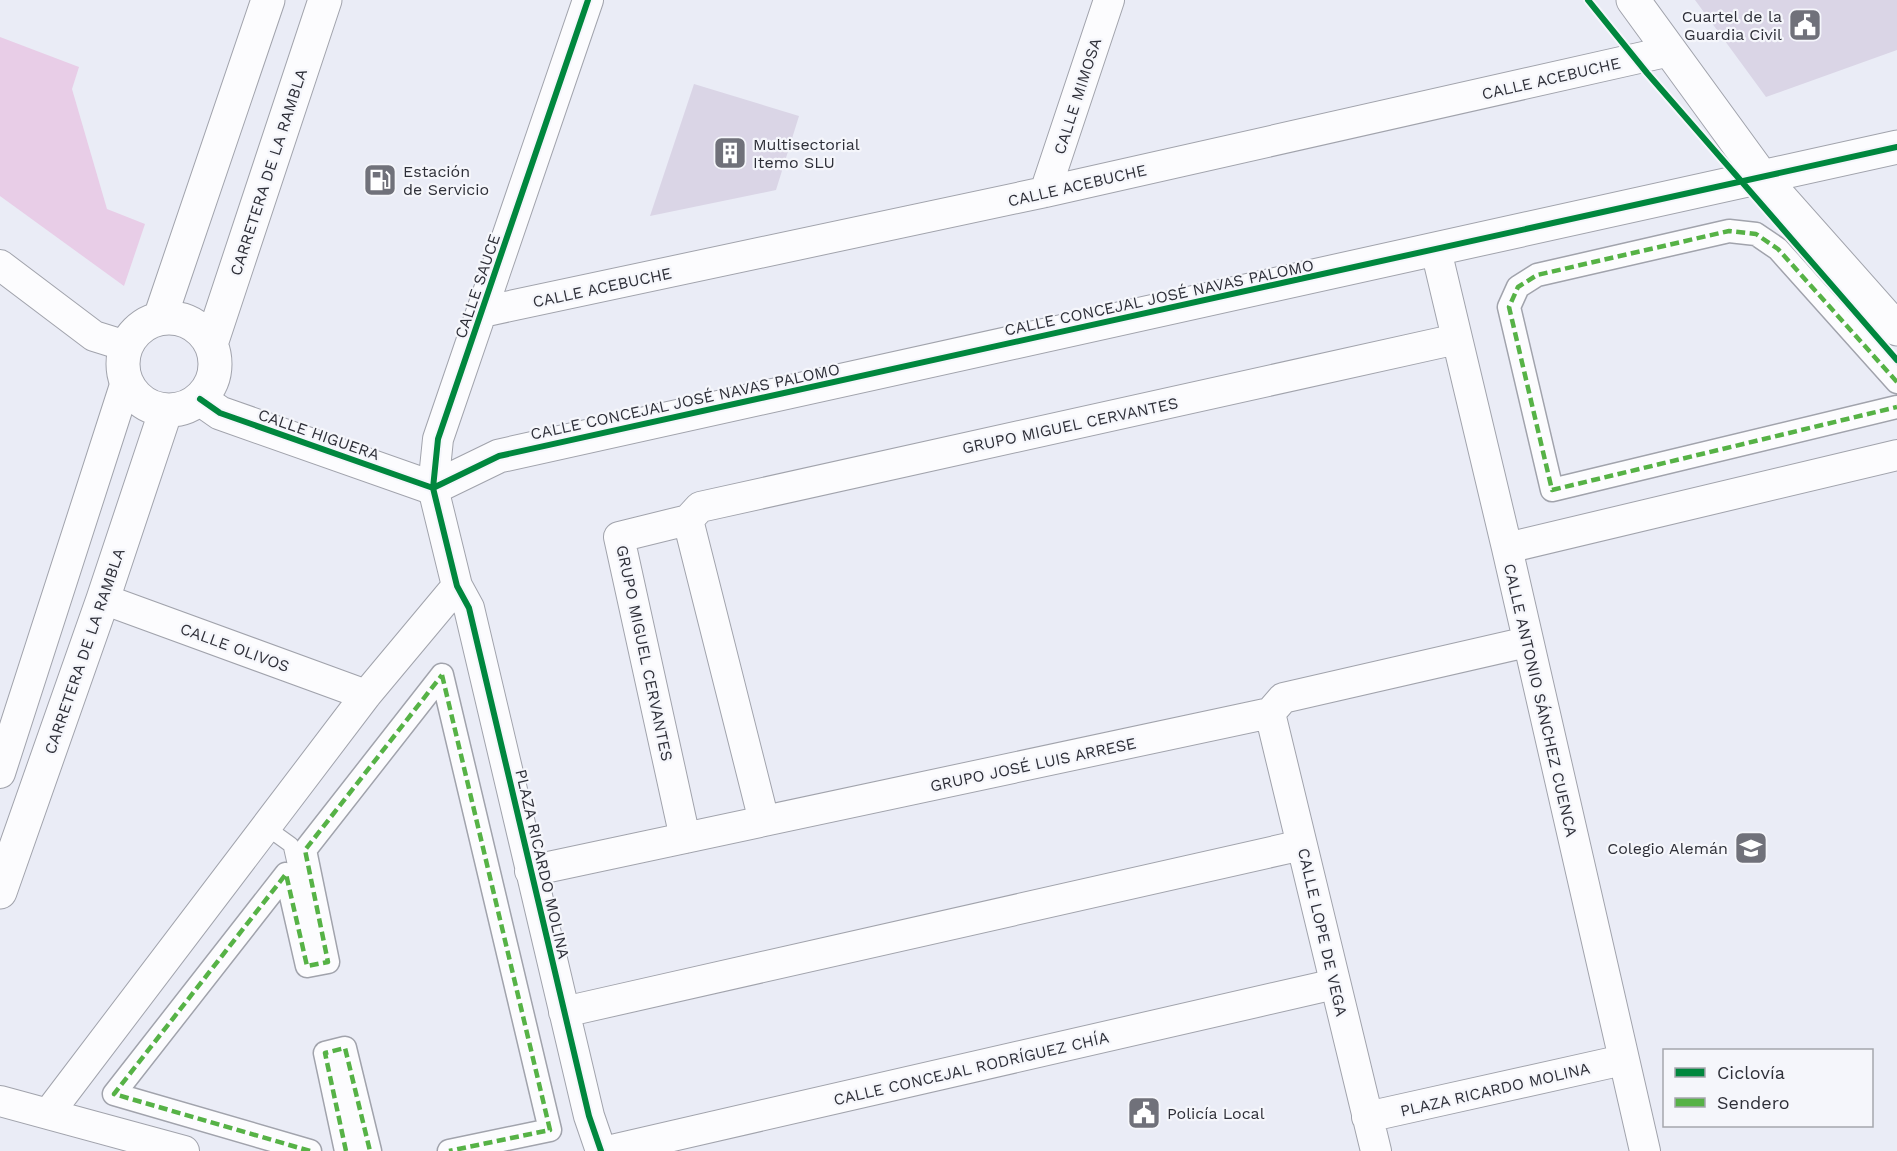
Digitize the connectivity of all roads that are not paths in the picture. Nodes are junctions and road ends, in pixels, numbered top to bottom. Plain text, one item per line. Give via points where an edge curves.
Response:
1 (268, 0) edge
2 (325, 0) edge
3 (588, 0) edge
4 (1109, 0) edge
5 (1633, 0) edge
6 (1670, 51) junction
7 (1897, 147) edge
8 (1762, 177) junction
9 (1045, 192) junction
10 (1436, 250) junction
11 (0, 265) edge
12 (482, 312) junction
13 (160, 318) junction
14 (1897, 329) edge
15 (1457, 339) junction
16 (212, 344) junction
17 (126, 346) junction
18 (126, 382) junction
19 (1897, 382) edge
20 (200, 399) junction
21 (1897, 407) edge
22 (166, 410) junction
23 (1897, 455) edge
24 (433, 488) junction
25 (688, 520) junction
26 (1507, 548) junction
27 (457, 586) junction
28 (103, 599) junction
29 (1527, 642) junction
30 (366, 695) junction
31 (1270, 714) junction
32 (8, 724) edge
33 (0, 773) edge
34 (764, 821) junction
35 (266, 827) junction
36 (685, 838) junction
37 (1302, 845) junction
38 (530, 871) junction
39 (0, 892) edge
40 (317, 958) dead end
41 (1335, 984) junction
42 (564, 1012) junction
43 (338, 1057) dead end
44 (1623, 1060) junction
45 (0, 1101) edge
46 (48, 1114) junction
47 (1367, 1117) junction
48 (184, 1151) edge
49 (310, 1151) edge
50 (346, 1151) edge
51 (358, 1151) edge
52 (370, 1151) edge
53 (449, 1151) edge
54 (601, 1151) edge
55 (607, 1151) edge
56 (1376, 1151) edge
57 (1645, 1151) edge

1 - 13 street
2 - 16 street, CARRETERA DE LA RAMBLA
3 - 12 street, CALLE SAUCE
4 - 9 street, CALLE MIMOSA
5 - 6 street
6 - 8 street
6 - 9 street, CALLE ACEBUCHE
7 - 8 street, CALLE CONCEJAL JOSÉ NAVAS PALOMO
8 - 10 street, CALLE CONCEJAL JOSÉ NAVAS PALOMO
8 - 14 street
9 - 12 street, CALLE ACEBUCHE
10 - 15 street, CALLE ANTONIO SÁNCHEZ CUENCA
10 - 24 street, CALLE CONCEJAL JOSÉ NAVAS PALOMO via 499,456
11 - 17 street via 94,336
12 - 24 street, CALLE SAUCE via 438,439
13 - 16 street via 190,322
13 - 17 street via 140,328
15 - 25 street, GRUPO MIGUEL CERVANTES via 700,507
15 - 26 street, CALLE ANTONIO SÁNCHEZ CUENCA
16 - 20 street via 215,374
17 - 18 street
18 - 22 street via 145,404
18 - 32 street
19 - 21 street via 1778,249 1756,234 1729,231 1537,275 1518,287 1509,307 1552,490
20 - 22 street via 187,407
20 - 24 street, CALLE HIGUERA via 220,413
22 - 28 street, CARRETERA DE LA RAMBLA
23 - 26 street
24 - 27 street, CALLE SAUCE
25 - 34 street
25 - 36 street, GRUPO MIGUEL CERVANTES via 619,537
26 - 29 street, CALLE ANTONIO SÁNCHEZ CUENCA
27 - 30 street
27 - 38 street, PLAZA RICARDO MOLINA via 469,608
28 - 30 street, CALLE OLIVOS
28 - 39 street, CARRETERA DE LA RAMBLA
29 - 31 street, GRUPO JOSÉ LUIS ARRESE via 1283,698
29 - 44 street, CALLE ANTONIO SÁNCHEZ CUENCA
30 - 35 street
31 - 34 street, GRUPO JOSÉ LUIS ARRESE
31 - 37 street, CALLE LOPE DE VEGA
32 - 33 street
34 - 36 street, GRUPO JOSÉ LUIS ARRESE
35 - 40 lane via 291,845
35 - 46 street
36 - 38 street, GRUPO JOSÉ LUIS ARRESE
37 - 41 street, CALLE LOPE DE VEGA
37 - 42 street
38 - 42 street, PLAZA RICARDO MOLINA
41 - 47 street, CALLE LOPE DE VEGA
41 - 55 street, CALLE CONCEJAL RODRÍGUEZ CHÍA
42 - 54 street, PLAZA RICARDO MOLINA
43 - 51 lane
44 - 47 street, PLAZA RICARDO MOLINA
44 - 57 street, CALLE ANTONIO SÁNCHEZ CUENCA
45 - 46 street
46 - 48 street
47 - 56 street, CALLE LOPE DE VEGA
49 - 53 street via 114,1094 286,874 307,966 328,962 305,850 442,675 550,1130
50 - 52 street via 325,1053 345,1048

